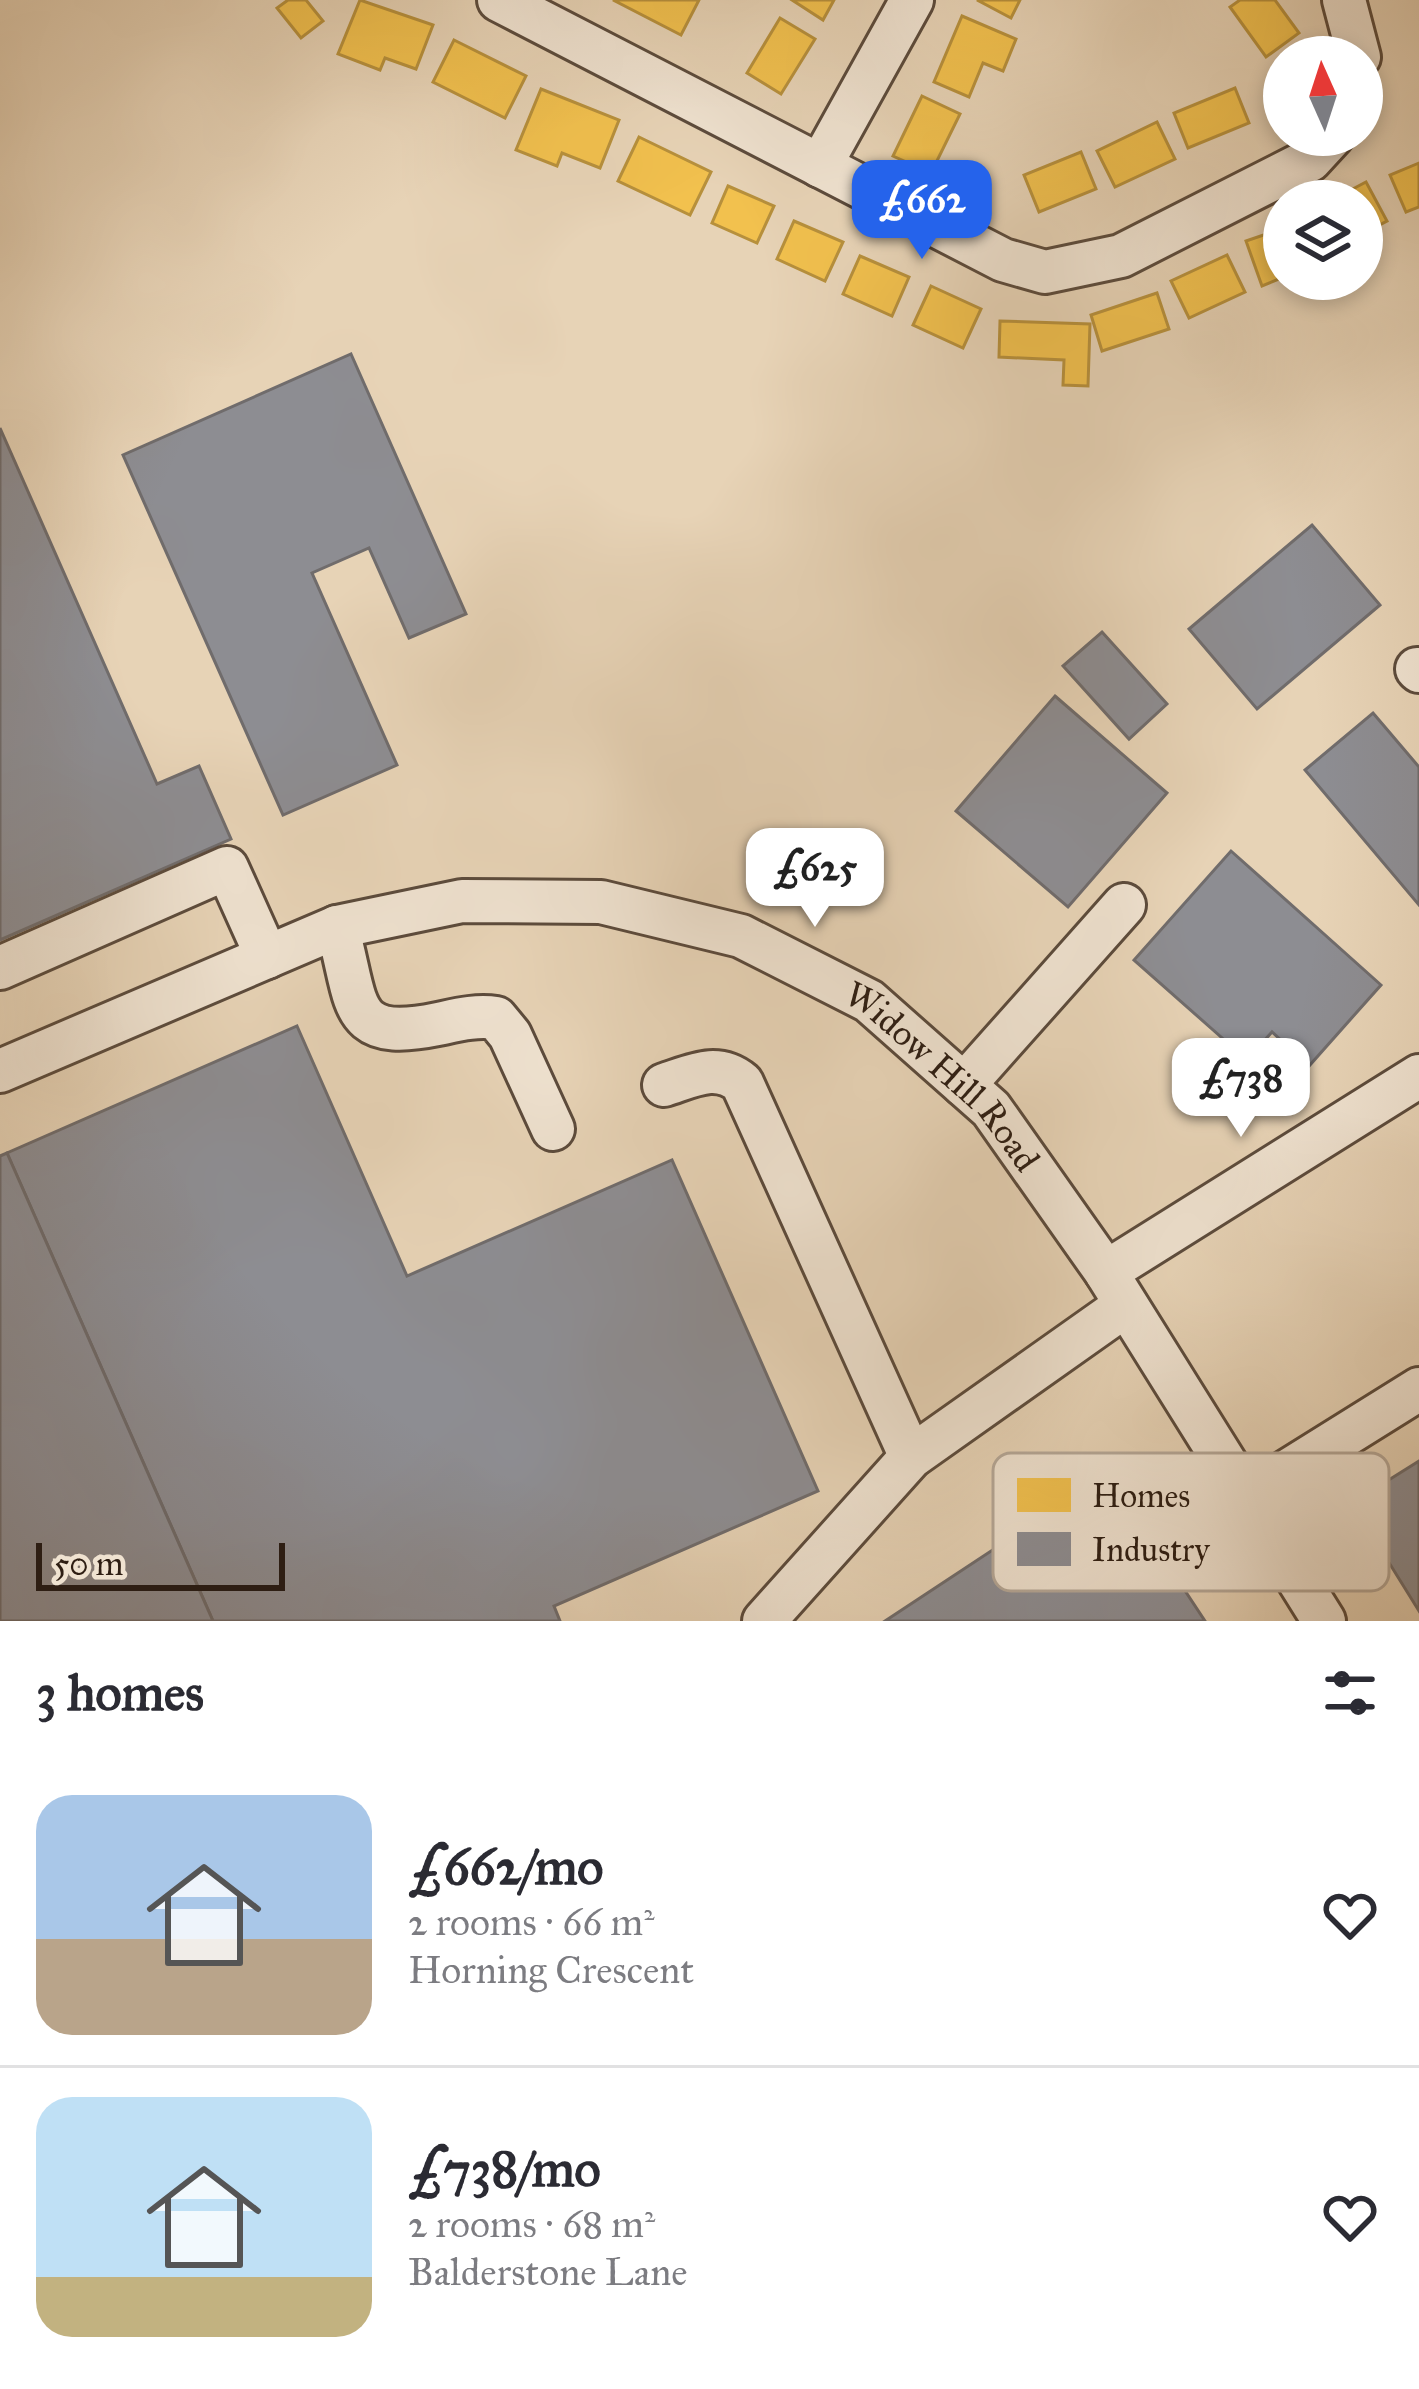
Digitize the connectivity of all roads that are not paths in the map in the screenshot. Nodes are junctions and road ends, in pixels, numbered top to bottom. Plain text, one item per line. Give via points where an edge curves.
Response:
1 (499, 0) edge
2 (912, 0) edge
3 (1344, 0) edge
4 (1353, 36) edge
5 (1314, 156) edge
6 (820, 166) junction
7 (1124, 905) dead end
8 (337, 927) junction
9 (267, 957) junction
10 (0, 968) edge
11 (0, 1071) edge
12 (1419, 1076) edge
13 (664, 1085) dead end
14 (964, 1085) junction
15 (554, 1129) dead end
16 (1116, 1288) junction
17 (1419, 1389) edge
18 (1219, 1453) edge
19 (1316, 1453) edge
20 (911, 1457) junction
21 (1305, 1591) edge
22 (764, 1621) edge
23 (1324, 1621) edge

1 - 6 street
2 - 6 street
3 - 4 street
5 - 6 street via 1121,256 1046,272 1003,260
7 - 14 street
8 - 9 street, Widow Hill Road
8 - 14 street, Widow Hill Road via 462,901 601,902 741,936 869,1001
8 - 15 street via 362,1016 374,1028 496,1018
9 - 10 street via 227,868
9 - 11 street, Widow Hill Road
12 - 16 street
13 - 20 street via 709,1070 742,1083
14 - 16 street, Widow Hill Road via 992,1109
16 - 18 street, Widow Hill Road
16 - 20 street
17 - 19 street
20 - 22 street
21 - 23 street, Widow Hill Road

